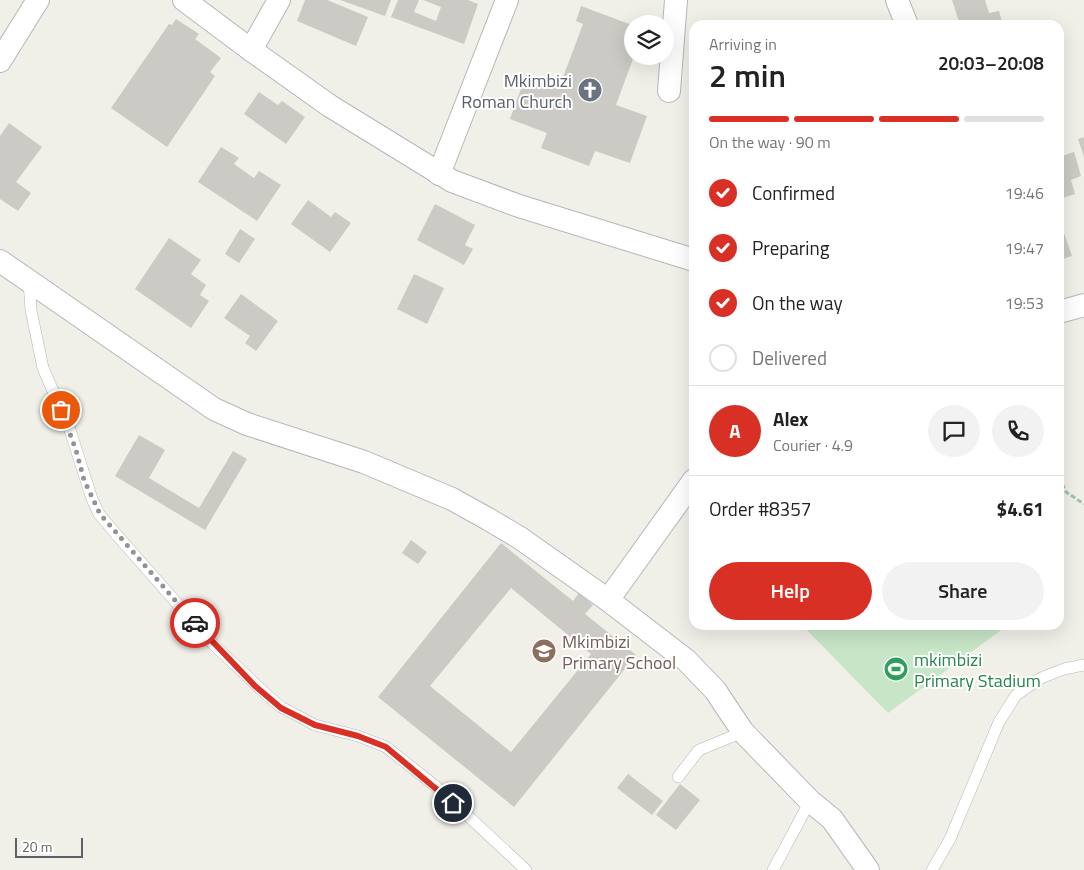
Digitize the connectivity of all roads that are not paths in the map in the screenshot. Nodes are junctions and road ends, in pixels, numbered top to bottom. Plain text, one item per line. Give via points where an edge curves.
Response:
1 (38, 0) edge
2 (184, 0) edge
3 (279, 0) edge
4 (507, 0) edge
5 (676, 0) edge
6 (897, 0) edge
7 (905, 20) edge
8 (251, 50) junction
9 (0, 61) edge
10 (669, 91) dead end
11 (439, 174) junction
12 (689, 258) edge
13 (0, 261) edge
14 (29, 282) junction
15 (1084, 304) edge
16 (1064, 310) edge
17 (689, 487) edge
18 (608, 600) junction
19 (1084, 665) edge
20 (743, 732) junction
21 (678, 778) dead end
22 (810, 801) junction
23 (526, 870) edge
24 (773, 870) edge
25 (868, 870) edge
26 (932, 870) edge

1 - 9 street
2 - 8 street
3 - 8 street
4 - 11 street
5 - 10 street
6 - 7 street
8 - 11 street via 330,106
11 - 12 street via 519,206
13 - 14 street
14 - 18 street via 214,409 247,424 364,462 452,499 520,538
14 - 23 lane via 31,310 43,368 70,430 92,499 115,533 212,643 281,708 315,725 386,747 439,789
15 - 16 street
17 - 18 street
18 - 20 street via 686,660 715,690
19 - 26 lane via 1041,678 1016,695 999,722 950,839
20 - 21 lane via 699,750
20 - 22 street
22 - 24 lane
22 - 25 street via 832,819

